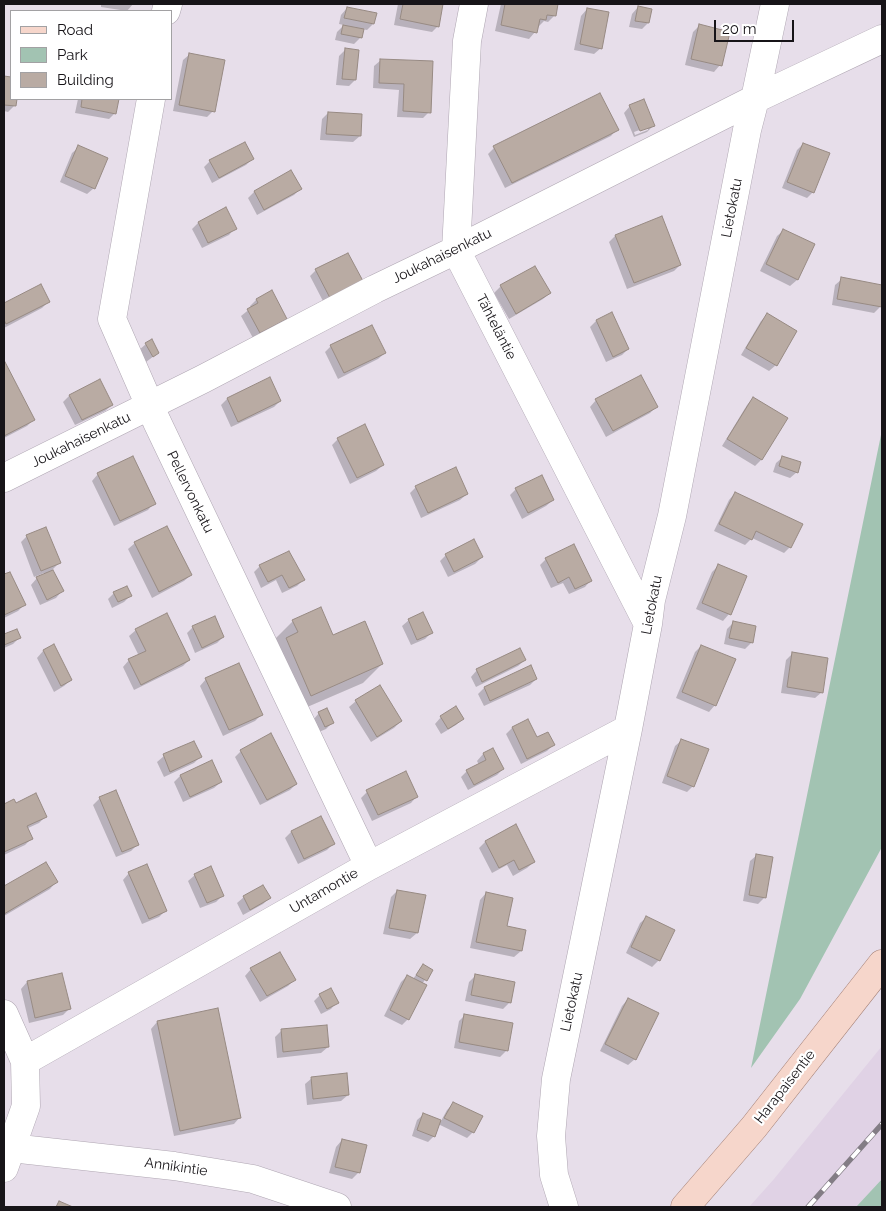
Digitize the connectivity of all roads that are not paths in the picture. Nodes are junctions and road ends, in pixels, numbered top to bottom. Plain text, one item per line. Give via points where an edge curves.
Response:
1 (474, 4) edge
2 (775, 4) edge
3 (882, 39) edge
4 (755, 99) junction
5 (151, 100) edge
6 (456, 250) junction
7 (150, 406) junction
8 (4, 478) edge
9 (648, 624) junction
10 (628, 729) junction
11 (369, 866) junction
12 (882, 964) edge
13 (4, 1014) edge
14 (25, 1062) junction
15 (7, 1158) edge
16 (338, 1207) edge
17 (564, 1207) edge
18 (685, 1207) edge

1 - 6 street via 467,41
2 - 4 street, Lietokatu
3 - 4 street, Joukahaisenkatu
4 - 6 street, Joukahaisenkatu
4 - 9 street, Lietokatu
5 - 7 street, Pellervonkatu via 112,319
6 - 7 street, Joukahaisenkatu
6 - 9 street, Tähteläntie
7 - 8 street, Joukahaisenkatu
7 - 11 street, Pellervonkatu
9 - 10 street, Lietokatu
10 - 11 street, Untamontie
10 - 17 street, Lietokatu via 556,1079 550,1136 554,1175
11 - 14 street, Untamontie
12 - 18 main road, Harapaisentie via 754,1127
13 - 14 street
14 - 15 street via 26,1106
15 - 16 street, Annikintie via 174,1166 253,1179

